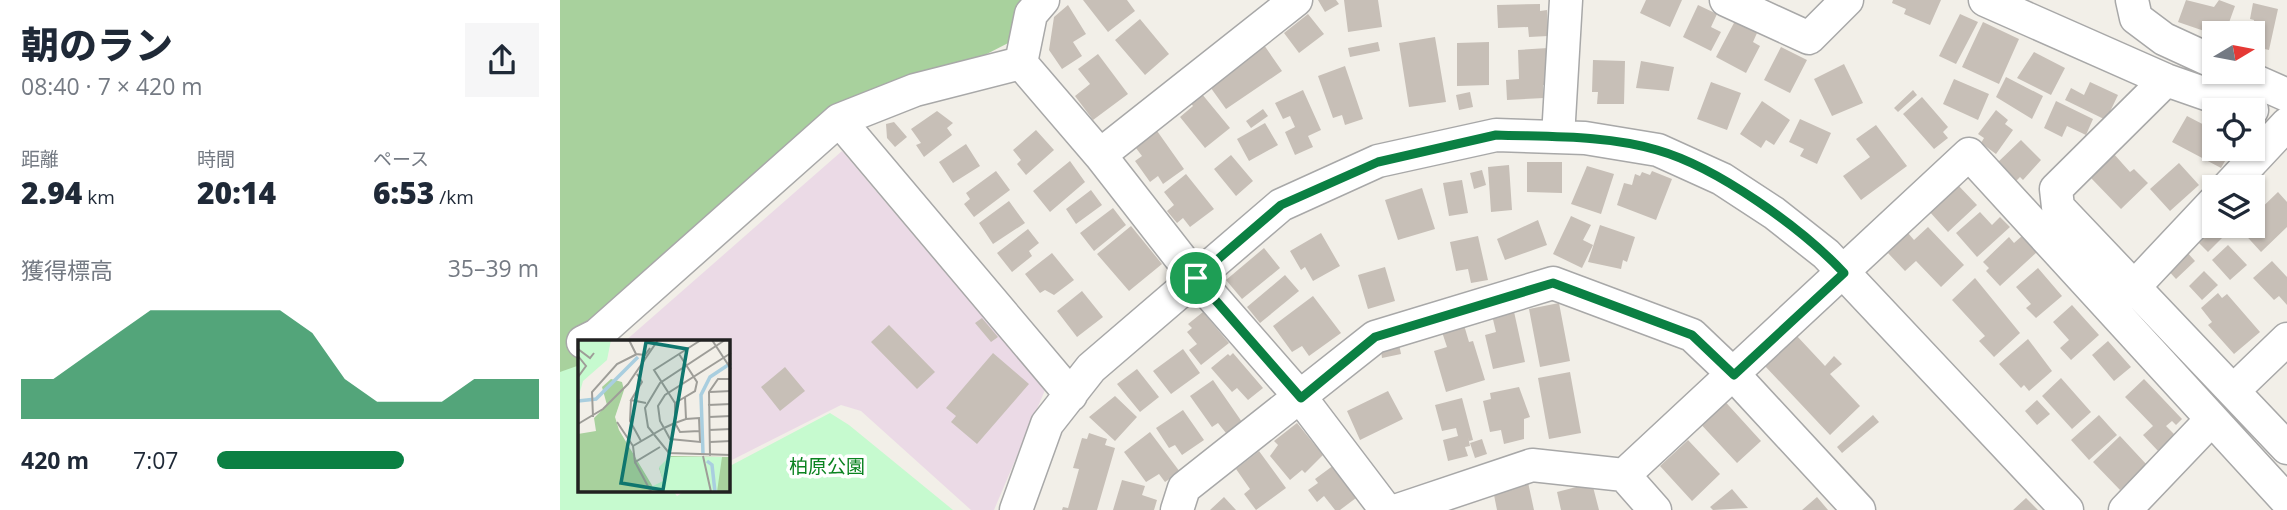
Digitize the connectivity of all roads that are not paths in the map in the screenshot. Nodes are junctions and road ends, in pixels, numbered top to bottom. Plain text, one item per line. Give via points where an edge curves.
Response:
1 (1043, 0) edge
2 (1296, 0) edge
3 (1566, 0) edge
4 (1726, 0) edge
5 (1847, 0) edge
6 (1985, 0) edge
7 (2132, 0) edge
8 (2202, 56) edge
9 (1021, 62) junction
10 (2166, 80) junction
11 (2262, 84) edge
12 (2287, 95) edge
13 (2218, 98) edge
14 (2265, 115) edge
15 (839, 120) junction
16 (2287, 123) edge
17 (1558, 137) junction
18 (1100, 155) junction
19 (2239, 175) edge
20 (2202, 215) edge
21 (1844, 273) junction
22 (1196, 278) junction
23 (2134, 287) junction
24 (2287, 339) edge
25 (587, 340) edge
26 (578, 345) edge
27 (560, 354) edge
28 (1734, 375) junction
29 (2233, 391) junction
30 (1070, 395) junction
31 (1301, 398) junction
32 (2212, 419) junction
33 (2287, 447) edge
34 (1625, 475) junction
35 (2287, 501) edge
36 (1016, 510) edge
37 (1177, 510) edge
38 (1386, 510) edge
39 (1398, 510) edge
40 (1655, 510) edge
41 (1858, 510) edge
42 (2067, 510) edge
43 (2124, 510) edge

1 - 9 street via 1031,14
2 - 18 street
3 - 17 street
4 - 5 street via 1809,38
6 - 10 street
7 - 8 street via 2136,18 2164,39
9 - 15 street via 915,90
9 - 18 street
10 - 13 street
10 - 23 street via 2056,189 2058,207
11 - 12 street
14 - 16 street
15 - 25 street
15 - 30 street
16 - 19 street
17 - 21 street via 1658,150 1722,179 1774,213
17 - 22 street via 1496,135 1378,162 1281,205
18 - 22 street
20 - 23 street
21 - 28 street
21 - 32 street via 1969,154
21 - 42 street
22 - 30 street via 1091,368
22 - 31 street
23 - 29 street
24 - 29 street
26 - 27 street
28 - 31 street via 1692,335 1553,283 1375,337
28 - 34 street
28 - 41 street
29 - 33 street
30 - 36 street via 1047,424
31 - 37 street via 1184,488
31 - 38 street
32 - 35 street
32 - 43 street
34 - 39 street via 1532,465
34 - 40 street

